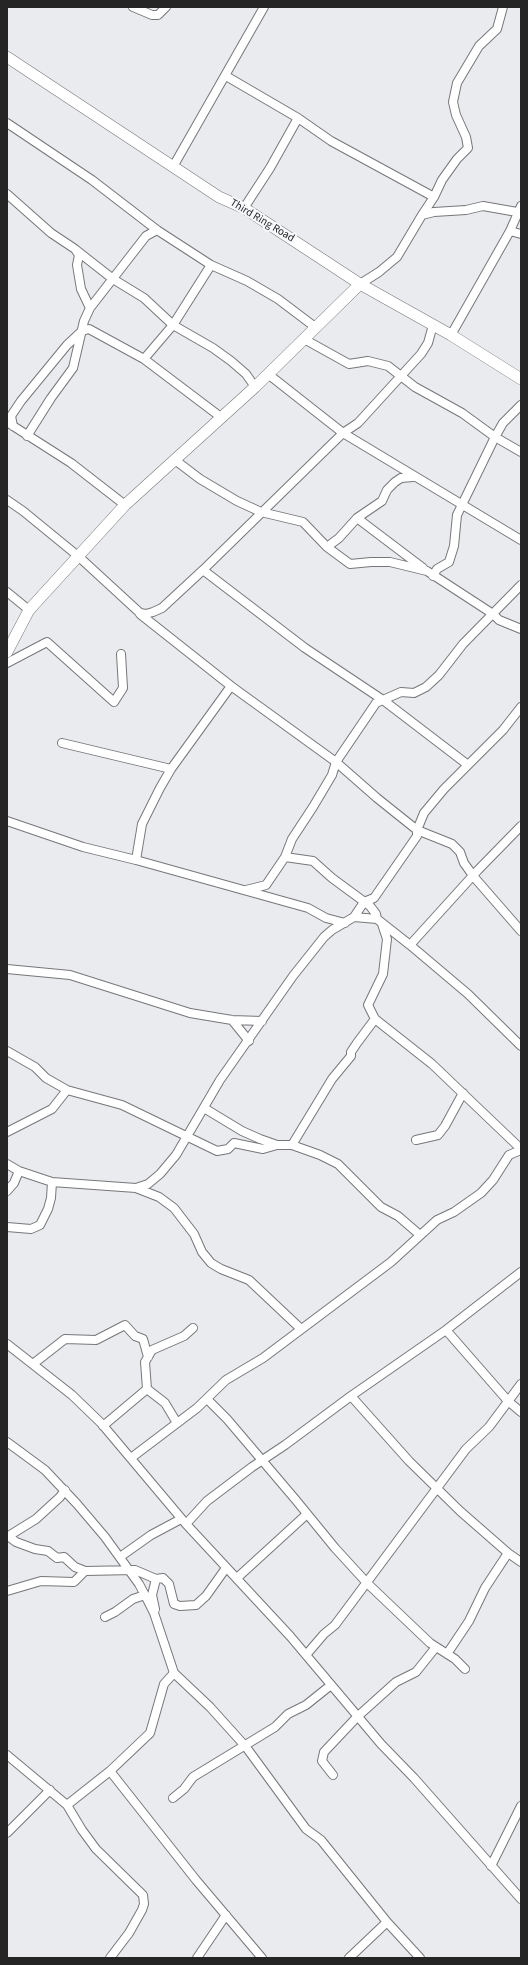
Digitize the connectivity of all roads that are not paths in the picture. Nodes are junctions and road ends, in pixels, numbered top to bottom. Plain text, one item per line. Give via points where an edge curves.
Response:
1 (132, 7) edge
2 (166, 7) edge
3 (264, 7) edge
4 (504, 7) edge
5 (7, 57) edge
6 (226, 76) junction
7 (298, 118) junction
8 (7, 123) edge
9 (174, 165) junction
10 (7, 194) edge
11 (434, 197) junction
12 (244, 208) junction
13 (519, 209) edge
14 (422, 215) junction
15 (146, 220) junction
16 (157, 230) junction
17 (510, 231) junction
18 (521, 234) edge
19 (146, 236) junction
20 (75, 249) junction
21 (211, 265) junction
22 (114, 278) junction
23 (360, 284) junction
24 (90, 308) junction
25 (173, 325) junction
26 (433, 326) junction
27 (315, 327) junction
28 (82, 331) junction
29 (451, 335) junction
30 (304, 339) junction
31 (144, 359) junction
32 (268, 374) junction
33 (401, 376) junction
34 (521, 379) edge
35 (255, 387) junction
36 (521, 405) edge
37 (222, 418) junction
38 (10, 424) edge
39 (343, 433) junction
40 (27, 436) junction
41 (495, 437) junction
42 (521, 452) edge
43 (175, 460) junction
44 (414, 477) junction
45 (7, 500) edge
46 (463, 504) junction
47 (125, 505) junction
48 (261, 512) junction
49 (356, 518) junction
50 (521, 540) edge
51 (327, 547) junction
52 (78, 556) junction
53 (203, 570) junction
54 (430, 574) junction
55 (521, 585) edge
56 (7, 592) edge
57 (30, 610) junction
58 (140, 613) junction
59 (493, 614) junction
60 (521, 629) edge
61 (7, 652) edge
62 (121, 654) dead end
63 (7, 663) edge
64 (231, 686) junction
65 (383, 700) junction
66 (521, 707) edge
67 (62, 743) dead end
68 (336, 762) junction
69 (468, 765) junction
70 (171, 769) junction
71 (7, 821) edge
72 (521, 826) edge
73 (417, 830) junction
74 (285, 857) junction
75 (136, 860) junction
76 (474, 877) junction
77 (266, 885) junction
78 (246, 890) junction
79 (271, 897) junction
80 (364, 902) junction
81 (354, 917) junction
82 (512, 920) junction
83 (521, 920) edge
84 (379, 922) junction
85 (345, 923) junction
86 (521, 931) edge
87 (410, 945) junction
88 (7, 969) edge
89 (232, 1020) junction
90 (375, 1020) junction
91 (262, 1021) junction
92 (249, 1041) junction
93 (521, 1046) edge
94 (7, 1051) edge
95 (67, 1090) junction
96 (463, 1093) junction
97 (204, 1108) junction
98 (7, 1132) edge
99 (188, 1136) junction
100 (416, 1140) dead end
101 (277, 1145) junction
102 (292, 1145) junction
103 (521, 1149) edge
104 (7, 1164) edge
105 (19, 1171) junction
106 (52, 1182) junction
107 (136, 1188) junction
108 (7, 1191) edge
109 (7, 1227) edge
110 (420, 1235) junction
111 (521, 1272) edge
112 (193, 1328) dead end
113 (301, 1329) junction
114 (446, 1330) junction
115 (7, 1344) edge
116 (148, 1357) junction
117 (33, 1364) junction
118 (521, 1384) edge
119 (147, 1389) junction
120 (351, 1396) junction
121 (207, 1399) junction
122 (508, 1401) junction
123 (521, 1412) edge
124 (177, 1423) junction
125 (103, 1426) junction
126 (7, 1442) edge
127 (132, 1458) junction
128 (262, 1460) junction
129 (437, 1489) junction
130 (65, 1490) junction
131 (307, 1514) junction
132 (183, 1522) junction
133 (8, 1536) edge
134 (508, 1553) junction
135 (120, 1557) junction
136 (521, 1562) edge
137 (226, 1568) junction
138 (85, 1571) junction
139 (130, 1571) junction
140 (237, 1578) junction
141 (156, 1579) junction
142 (367, 1583) junction
143 (7, 1591) edge
144 (145, 1595) junction
145 (154, 1613) junction
146 (105, 1617) dead end
147 (436, 1647) junction
148 (447, 1654) junction
149 (306, 1655) junction
150 (466, 1669) dead end
151 (174, 1673) junction
152 (331, 1685) junction
153 (357, 1717) junction
154 (246, 1747) junction
155 (7, 1755) edge
156 (110, 1771) junction
157 (333, 1775) dead end
158 (50, 1790) junction
159 (173, 1798) dead end
160 (67, 1805) junction
161 (521, 1806) edge
162 (7, 1833) edge
163 (491, 1866) junction
164 (521, 1899) edge
165 (226, 1915) junction
166 (386, 1922) junction
167 (110, 1958) edge
168 (197, 1958) edge
169 (262, 1958) edge
170 (349, 1958) edge
171 (420, 1958) edge

1 - 2 street via 152,15 158,15
3 - 6 street
4 - 11 street via 497,29 479,46 457,83 453,102 468,148 442,180
5 - 9 street, Third Ring Road
6 - 7 street
6 - 9 street
7 - 11 street via 331,141
7 - 12 street
8 - 15 street
9 - 12 street, Third Ring Road via 219,197
10 - 20 street via 51,233
11 - 14 street
12 - 23 street, Third Ring Road
13 - 14 street via 483,206
13 - 17 street
14 - 23 street via 397,257
15 - 16 street
15 - 19 street
16 - 19 street
16 - 21 street
17 - 18 street
17 - 29 street
19 - 22 street
20 - 22 street
20 - 24 street via 79,254 77,265 81,289
21 - 25 street
21 - 27 street via 247,281 278,299
22 - 24 street
22 - 25 street via 144,298
23 - 26 street, Third Ring Road
23 - 27 street
24 - 28 street
25 - 31 street
25 - 35 street via 231,361 246,374
26 - 29 street, Third Ring Road
26 - 33 street via 428,343
27 - 30 street
28 - 31 street via 89,330
28 - 38 street via 67,345 21,401 11,416
28 - 40 street via 74,368
29 - 34 street, Third Ring Road
30 - 32 street
30 - 33 street via 349,364 368,361 388,366
31 - 37 street
32 - 35 street
32 - 39 street
33 - 39 street via 358,423
33 - 41 street via 415,387 462,413
35 - 37 street
36 - 41 street via 503,423
37 - 43 street
38 - 40 street
39 - 44 street
39 - 48 street
40 - 47 street via 71,463
41 - 42 street
41 - 46 street
43 - 47 street
43 - 48 street via 237,501
44 - 46 street
44 - 49 street via 401,478 395,482 387,490 382,501
45 - 52 street via 23,510
46 - 50 street
46 - 54 street via 457,516 454,546 449,562
47 - 52 street
48 - 51 street via 303,522
48 - 53 street
49 - 51 street via 340,538
49 - 54 street
51 - 54 street via 350,564 390,562
52 - 57 street
52 - 58 street
53 - 58 street via 162,608 146,614
53 - 65 street via 305,648
54 - 59 street
55 - 59 street
56 - 57 street
57 - 61 street
58 - 64 street
59 - 60 street via 499,620
59 - 65 street via 426,687 414,693 401,692
62 - 63 street via 123,688 114,702 47,642
64 - 68 street
64 - 70 street
65 - 68 street via 376,703
65 - 69 street
66 - 69 street via 503,730
67 - 70 street
68 - 73 street
68 - 74 street via 332,775 292,839
69 - 73 street via 424,813
70 - 75 street via 142,824
71 - 75 street via 83,847
72 - 76 street
73 - 76 street via 452,844 460,852
73 - 80 street via 417,836 383,886 374,898
74 - 77 street
74 - 80 street via 313,861
75 - 78 street
76 - 82 street
76 - 87 street
77 - 78 street
77 - 79 street
78 - 79 street
79 - 85 street
80 - 81 street
80 - 84 street via 373,910
81 - 84 street
81 - 85 street
82 - 83 street
82 - 86 street
84 - 87 street
84 - 90 street via 387,939 383,974 368,1005
85 - 91 street via 324,937
87 - 93 street via 468,994
88 - 89 street via 70,975 190,1013
89 - 91 street
89 - 92 street
90 - 96 street via 432,1064
90 - 102 street via 329,1085
91 - 92 street
92 - 97 street via 220,1080
94 - 95 street
95 - 98 street via 52,1109
95 - 99 street via 122,1105
96 - 100 street via 446,1126 438,1135
96 - 103 street
97 - 99 street
97 - 101 street via 242,1131
99 - 101 street via 217,1151 228,1149 234,1143 263,1149
99 - 107 street via 160,1174 148,1184
101 - 102 street
102 - 110 street via 338,1164 380,1207 398,1216
103 - 110 street via 509,1155 481,1193 437,1220
104 - 105 street
105 - 106 street
105 - 108 street
106 - 107 street
106 - 109 street via 48,1209 40,1225 31,1228
107 - 113 street via 159,1197 174,1208 194,1234 202,1252 211,1263 249,1280
110 - 113 street via 373,1276
111 - 114 street
112 - 116 street via 184,1336 152,1350
113 - 121 street via 254,1365 226,1380
114 - 120 street
114 - 122 street
115 - 117 street
116 - 117 street via 143,1340 125,1325 96,1340 65,1339
116 - 119 street via 145,1362
117 - 125 street via 72,1395
118 - 122 street
119 - 124 street via 165,1403
119 - 125 street
120 - 128 street
120 - 129 street
121 - 124 street
121 - 128 street
122 - 123 street
122 - 129 street via 488,1427 466,1449
124 - 127 street
125 - 127 street
126 - 130 street via 45,1470
127 - 132 street
128 - 131 street
128 - 132 street
129 - 134 street
129 - 142 street
130 - 133 street via 36,1519
130 - 135 street
131 - 140 street
131 - 142 street
132 - 135 street via 151,1535
132 - 137 street
133 - 138 street via 16,1542 48,1551 57,1558 64,1557 75,1567
134 - 136 street
134 - 148 street
135 - 139 street
137 - 140 street
137 - 141 street via 206,1596 196,1605 174,1604 169,1584 163,1578
138 - 139 street
138 - 143 street via 74,1582 42,1581
139 - 141 street via 135,1570
139 - 144 street
140 - 149 street
141 - 145 street via 152,1595
142 - 147 street
142 - 149 street via 335,1625
144 - 145 street
144 - 146 street via 133,1599
145 - 151 street
147 - 148 street
147 - 153 street via 416,1672 396,1682
148 - 150 street
149 - 152 street
151 - 154 street via 210,1707
151 - 156 street via 164,1684 150,1733
152 - 153 street
152 - 154 street
153 - 157 street via 324,1752 322,1762
153 - 163 street
154 - 159 street via 193,1777
154 - 166 street via 306,1829 321,1840
155 - 158 street
156 - 160 street
156 - 165 street
158 - 160 street
158 - 162 street
160 - 167 street via 96,1849 138,1889 144,1899 142,1910 129,1933
161 - 163 street
163 - 164 street
165 - 168 street
165 - 169 street
166 - 170 street
166 - 171 street

